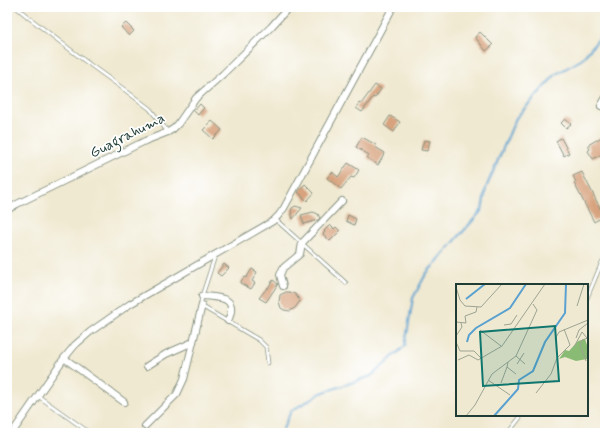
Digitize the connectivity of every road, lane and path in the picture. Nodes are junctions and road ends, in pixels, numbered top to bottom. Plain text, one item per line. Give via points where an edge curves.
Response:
1 (16, 7) edge
2 (289, 7) edge
3 (393, 7) edge
4 (450, 7) edge
5 (458, 7) edge
6 (605, 99) edge
7 (601, 106) dead end
8 (168, 132) junction
9 (342, 201) dead end
10 (7, 210) edge
11 (275, 219) junction
12 (302, 243) junction
13 (215, 254) junction
14 (605, 258) edge
15 (346, 283) dead end
16 (283, 286) dead end
17 (202, 296) junction
18 (588, 296) edge
19 (202, 304) junction
20 (228, 322) junction
21 (193, 342) junction
22 (64, 358) junction
23 (268, 363) dead end
24 (147, 366) dead end
25 (38, 396) junction
26 (124, 402) dead end
27 (521, 416) edge
28 (145, 426) dead end
29 (12, 433) edge
30 (90, 433) edge
31 (508, 433) edge

1 - 8 lane via 150,109
2 - 8 street, Guagrahuma via 196,98 178,124
3 - 11 street via 284,208
4 - 5 lane
6 - 7 street
8 - 10 street, Guagrahuma
9 - 12 street
11 - 12 lane
11 - 13 street
12 - 15 lane
12 - 16 street via 300,254 280,274
13 - 17 lane
13 - 22 street via 90,332 74,345
14 - 18 lane
17 - 19 lane
17 - 20 street via 227,300 232,307
19 - 20 lane
19 - 21 street
20 - 23 lane via 259,340 266,347
21 - 24 street
21 - 28 street via 184,379 177,394
22 - 25 street
22 - 26 street
25 - 29 street
25 - 30 lane
27 - 31 lane

